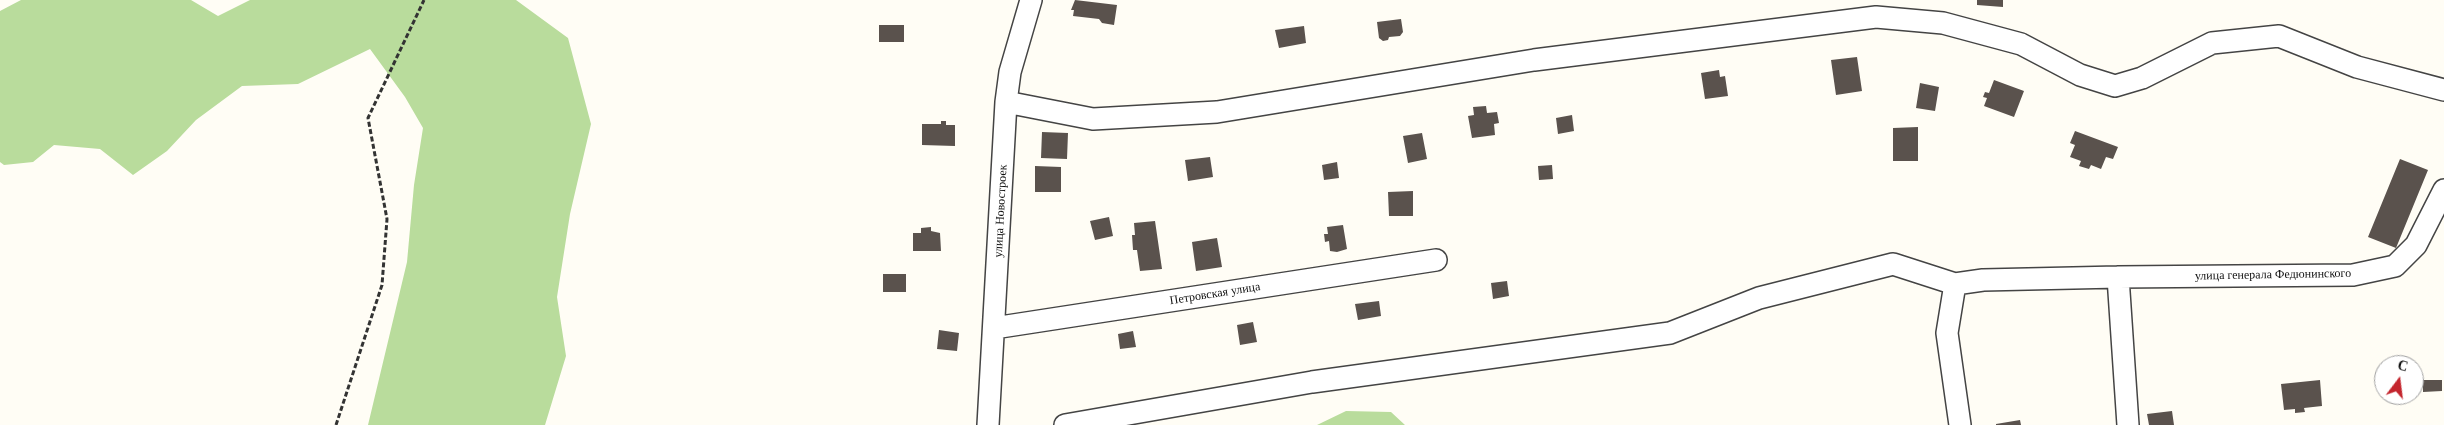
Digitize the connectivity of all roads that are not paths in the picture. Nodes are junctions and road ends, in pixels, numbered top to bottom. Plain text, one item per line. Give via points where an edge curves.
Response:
1 (1030, 0) edge
2 (2444, 90) edge
3 (1006, 102) junction
4 (2444, 190) edge
5 (1436, 260) dead end
6 (2118, 277) junction
7 (1955, 284) junction
8 (994, 328) junction
9 (988, 425) edge
10 (1065, 425) edge
11 (1960, 425) edge
12 (2128, 425) edge

1 - 3 street, улица Новостроек via 1010,72
2 - 3 street via 2357,67 2279,36 2212,43 2142,78 2115,86 2080,74 2021,44 1943,22 1876,17 1534,60 1217,112 1093,119
3 - 8 street, улица Новостроек
4 - 6 street, улица генерала Федюнинского via 2416,245 2395,266 2353,275
5 - 8 street, Петровская улица
6 - 7 street, улица генерала Федюнинского via 1983,280
6 - 12 street
7 - 10 street via 1893,264 1759,298 1670,333 1312,382
7 - 11 street via 1947,333
8 - 9 street, улица Новостроек

